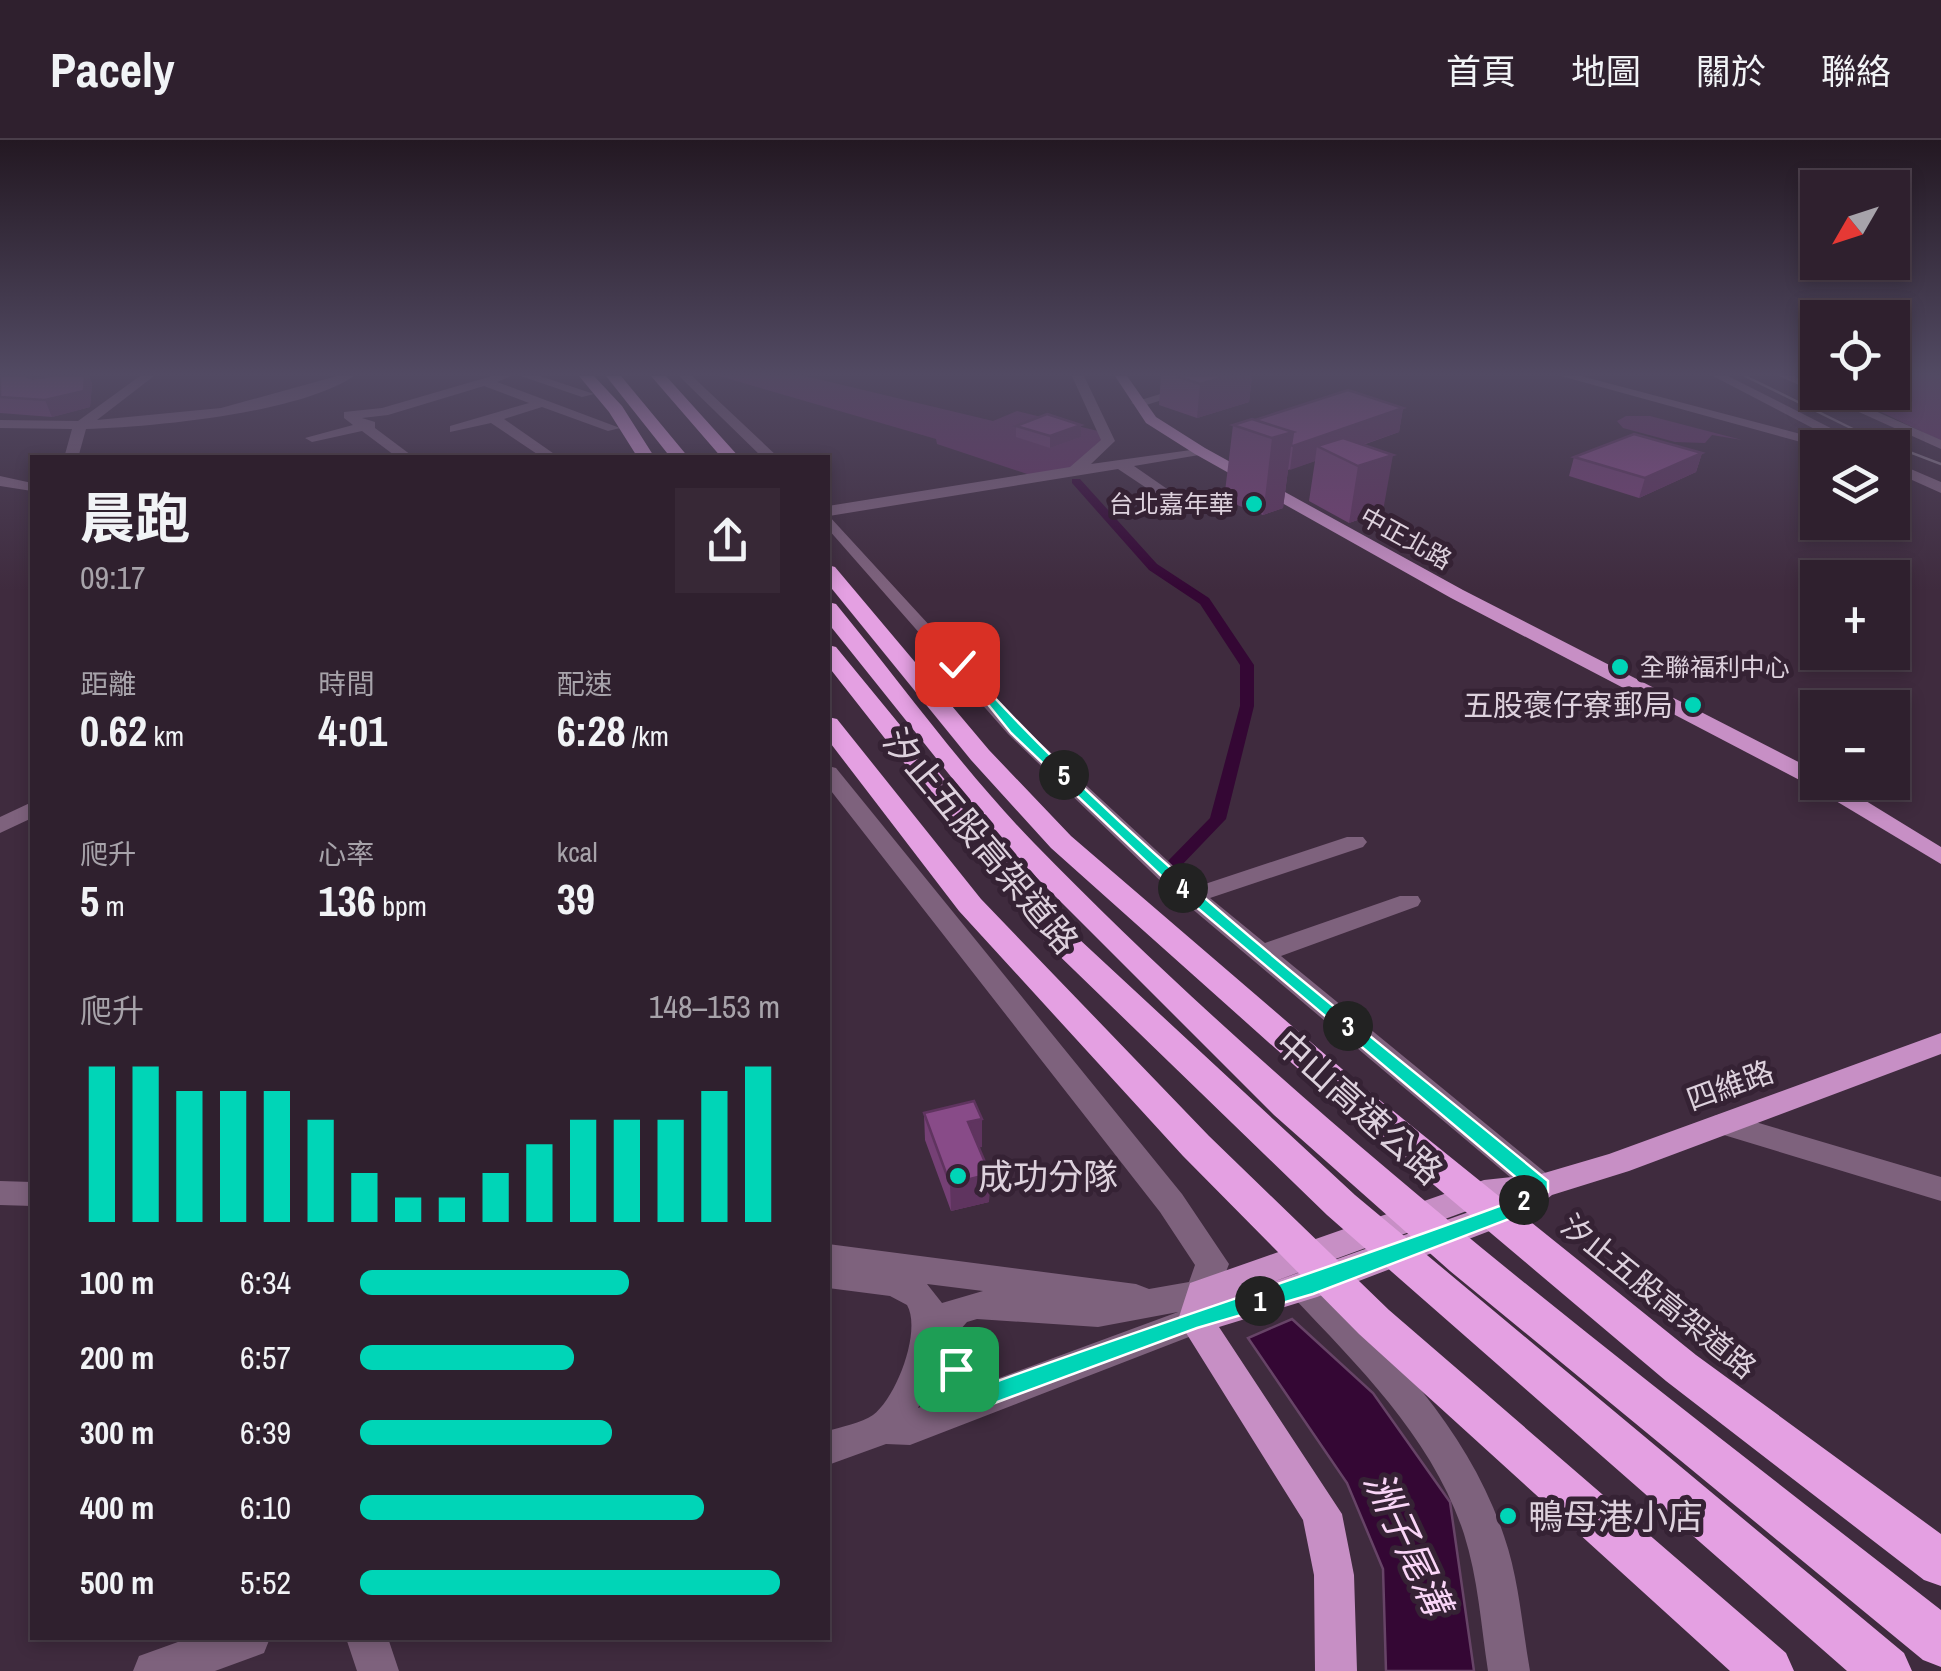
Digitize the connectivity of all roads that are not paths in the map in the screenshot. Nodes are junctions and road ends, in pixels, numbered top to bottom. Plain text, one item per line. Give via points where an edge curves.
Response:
1 (1101, 447) edge
2 (1194, 447) edge
3 (1200, 451) junction
4 (1122, 465) junction
5 (1910, 472) edge
6 (1072, 473) junction
7 (0, 481) edge
8 (30, 488) edge
9 (1941, 488) edge
10 (1168, 496) dead end
11 (830, 512) edge
12 (830, 522) edge
13 (830, 574) edge
14 (830, 612) edge
15 (830, 654) edge
16 (830, 727) edge
17 (1800, 773) edge
18 (830, 776) edge
19 (1848, 800) edge
20 (30, 810) edge
21 (0, 826) edge
22 (1355, 842) dead end
23 (1941, 857) edge
24 (1187, 891) junction
25 (1409, 901) dead end
26 (1261, 954) junction
27 (1941, 1043) edge
28 (1726, 1124) junction
29 (0, 1177) edge
30 (30, 1178) edge
31 (1540, 1186) junction
32 (1941, 1189) edge
33 (0, 1192) edge
34 (30, 1194) edge
35 (830, 1257) edge
36 (1445, 1269) junction
37 (830, 1275) edge
38 (1306, 1287) junction
39 (1160, 1302) junction
40 (1198, 1306) junction
41 (930, 1339) junction
42 (992, 1393) junction
43 (886, 1427) junction
44 (830, 1447) edge
45 (1941, 1563) edge
46 (243, 1640) edge
47 (368, 1640) edge
48 (1941, 1642) edge
49 (154, 1671) edge
50 (378, 1671) edge
51 (1336, 1671) edge
52 (1509, 1671) edge
53 (1768, 1671) edge
54 (1886, 1671) edge

1 - 6 street
2 - 3 main road, 中正北路
3 - 4 street
3 - 17 main road, 中正北路
4 - 6 street
4 - 10 street
5 - 9 street
6 - 11 street
7 - 8 street
12 - 24 street via 1016,730
13 - 45 highway, 汐止五股高架道路 via 1061,842 1344,1090 1681,1368
14 - 36 highway, 中山高速公路 via 1022,847 1383,1191
15 - 36 highway, 中山高速公路 via 1054,933 1341,1205
16 - 53 highway, 汐止五股高架道路 via 970,905 1196,1146 1374,1322
18 - 40 street via 1171,1203 1212,1264
19 - 23 main road, 中正北路
20 - 21 street
22 - 24 street
24 - 26 street
25 - 26 street
26 - 31 street
27 - 28 main road, 四維路
28 - 31 main road, 四維路
28 - 32 street
29 - 30 street
31 - 38 main road, 四維路 via 1510,1210
31 - 40 main road, 四維路 via 1484,1192
33 - 34 street
35 - 39 street
36 - 48 highway, 中山高速公路
36 - 54 highway, 中山高速公路
37 - 41 street via 902,1285 924,1306
38 - 40 main road, 四維路
38 - 52 street via 1443,1442 1484,1535
39 - 40 street
39 - 41 street via 1098,1313 977,1305 956,1311
40 - 42 street
40 - 51 main road via 1322,1514 1334,1575
41 - 42 street via 956,1369
41 - 43 street via 919,1379
42 - 43 street via 910,1428
43 - 44 street
46 - 49 street
47 - 50 street

